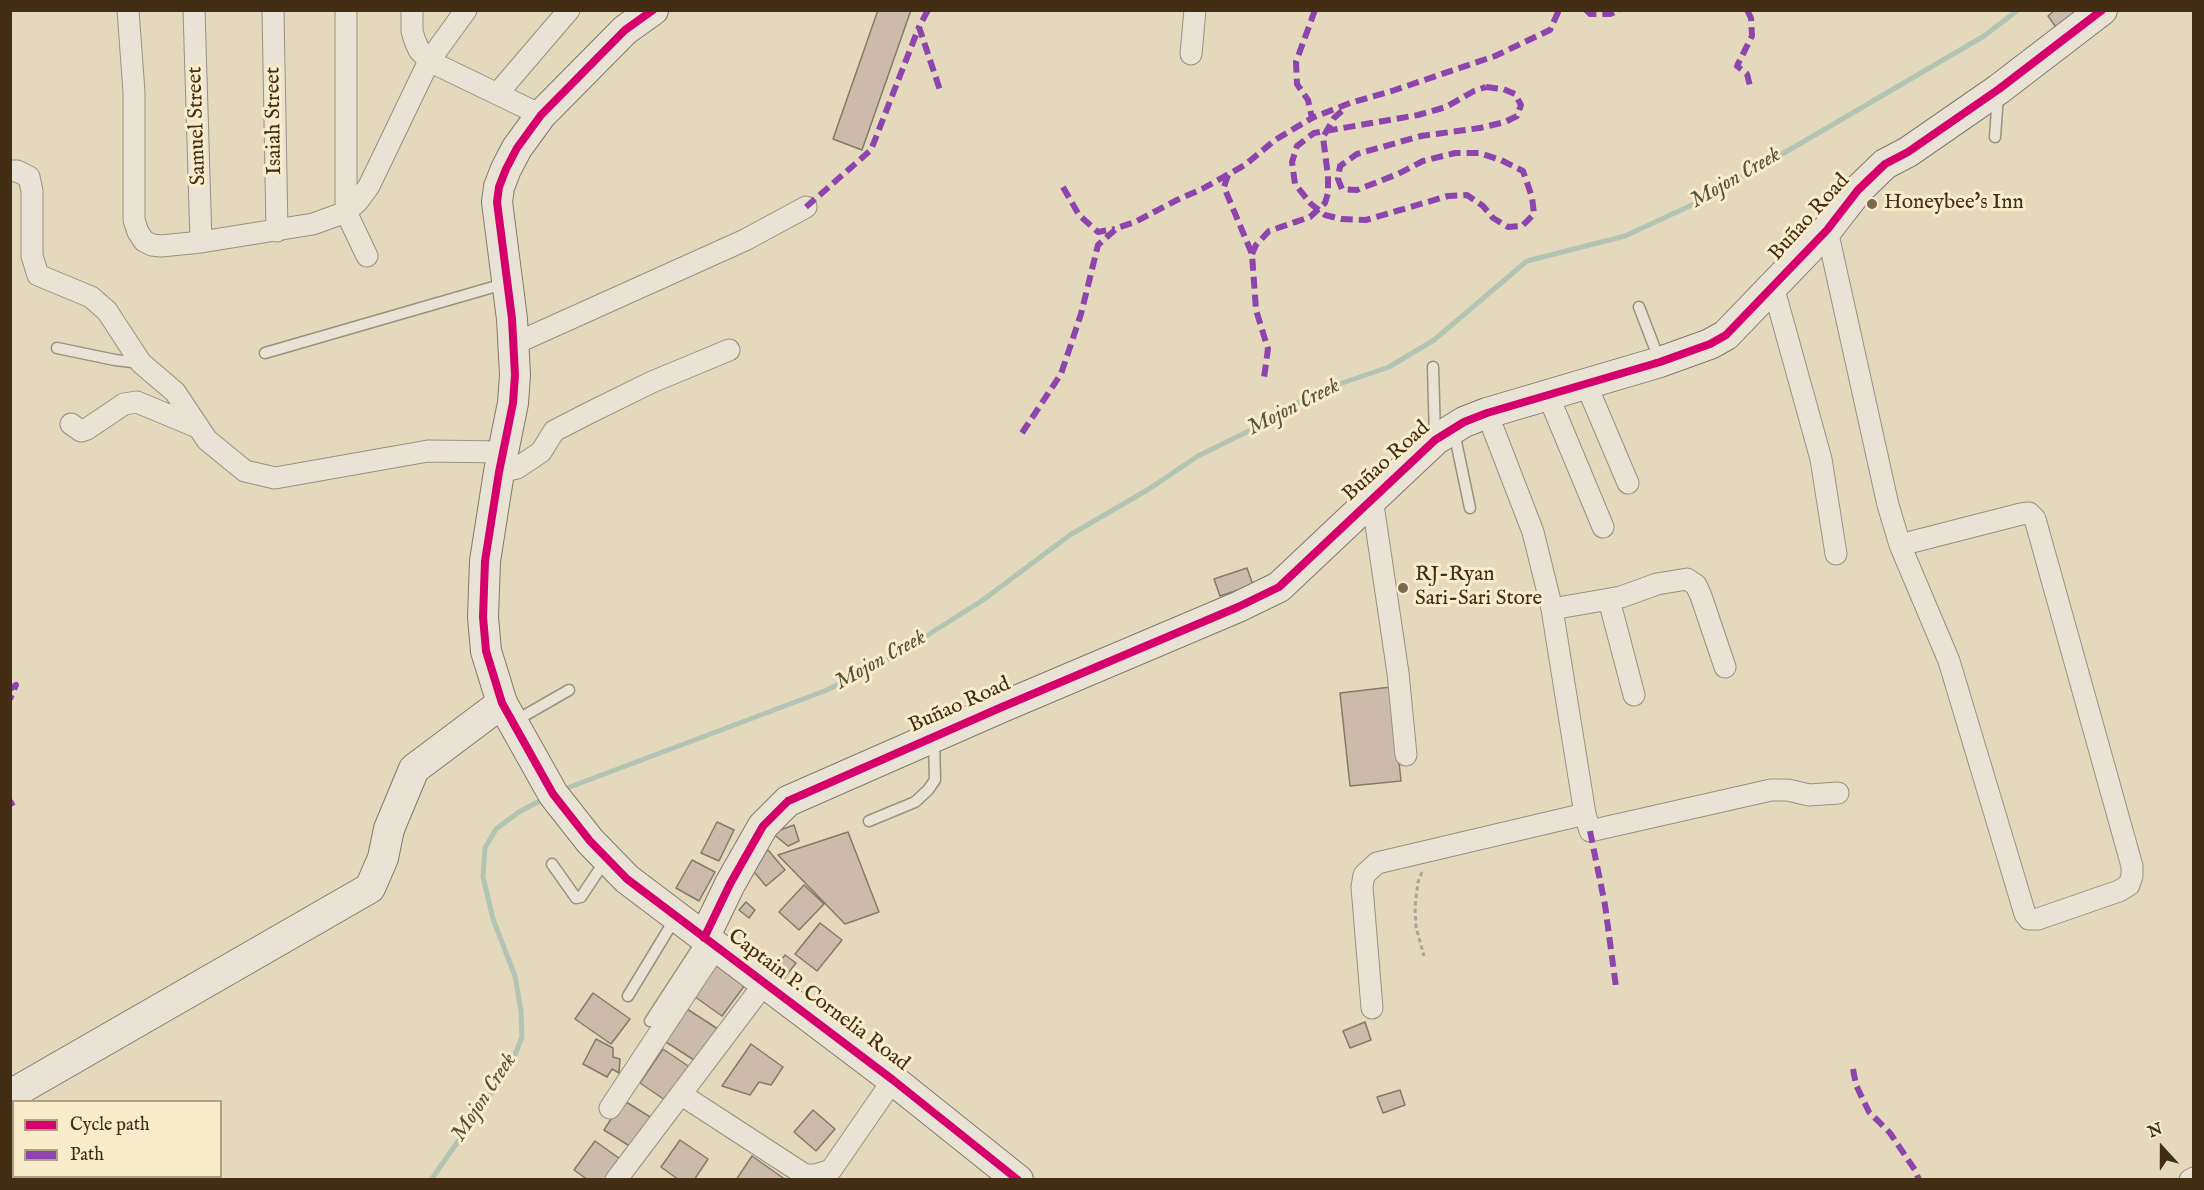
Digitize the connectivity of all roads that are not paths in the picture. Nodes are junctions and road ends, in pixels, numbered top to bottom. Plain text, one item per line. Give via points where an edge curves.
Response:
1 (129, 10) edge
2 (194, 10) edge
3 (273, 10) edge
4 (346, 10) edge
5 (412, 10) edge
6 (466, 10) edge
7 (569, 10) edge
8 (653, 10) edge
9 (1195, 10) edge
10 (2102, 10) edge
11 (1191, 54) dead end
12 (429, 61) junction
13 (1999, 89) junction
14 (498, 93) junction
15 (542, 115) junction
16 (1995, 137) dead end
17 (10, 171) edge
18 (806, 207) dead end
19 (346, 212) junction
20 (1827, 230) junction
21 (277, 231) junction
22 (201, 242) junction
23 (367, 256) dead end
24 (507, 283) junction
25 (1773, 286) junction
26 (1639, 307) dead end
27 (514, 344) junction
28 (57, 348) dead end
29 (729, 350) dead end
30 (265, 353) dead end
31 (1660, 362) junction
32 (141, 363) junction
33 (1433, 367) dead end
34 (1586, 384) junction
35 (1548, 395) junction
36 (1487, 413) junction
37 (71, 424) dead end
38 (197, 427) junction
39 (1444, 434) junction
40 (501, 462) junction
41 (1628, 483) dead end
42 (1372, 498) junction
43 (1470, 508) dead end
44 (1604, 527) dead end
45 (1900, 545) junction
46 (1836, 554) dead end
47 (1609, 600) junction
48 (1552, 609) junction
49 (1725, 666) dead end
50 (569, 690) dead end
51 (1634, 695) dead end
52 (507, 713) junction
53 (933, 737) junction
54 (1406, 755) dead end
55 (1838, 793) dead end
56 (1584, 814) junction
57 (869, 821) dead end
58 (607, 859) junction
59 (552, 864) dead end
60 (676, 916) junction
61 (710, 942) junction
62 (764, 984) junction
63 (628, 996) dead end
64 (1372, 1008) dead end
65 (650, 1021) dead end
66 (893, 1080) junction
67 (10, 1095) edge
68 (682, 1095) junction
69 (610, 1108) dead end
70 (616, 1179) edge
71 (1018, 1179) edge

1 - 22 street via 138,232 152,245
2 - 22 street, Samuel Street
3 - 21 street, Isaiah Street
4 - 19 street
5 - 12 street via 415,41
6 - 12 street
7 - 14 street
8 - 15 street, Captain P. Cornelia Road via 625,30
9 - 11 street
10 - 13 street, Buñao Road
12 - 14 street
12 - 19 street via 378,170
13 - 16 lane
13 - 20 street, Buñao Road via 1885,164 1858,190
14 - 15 street
15 - 24 street, Captain P. Cornelia Road via 517,148 499,187 497,202
17 - 32 street via 29,177 32,256 38,275 91,297 107,311
18 - 27 street via 736,245
19 - 21 street
19 - 23 street
20 - 25 street, Buñao Road
20 - 45 street
21 - 22 street
24 - 27 street, Captain P. Cornelia Road
24 - 30 lane
25 - 31 street, Buñao Road via 1726,334
25 - 46 street via 1821,459
26 - 31 lane
27 - 40 street, Captain P. Cornelia Road via 513,402
28 - 32 lane
29 - 40 street via 652,382 554,432 541,452 517,468
31 - 34 street, Buñao Road
32 - 38 street via 176,392
33 - 39 lane
34 - 35 street, Buñao Road
34 - 41 street
35 - 36 street, Buñao Road
35 - 44 street
36 - 39 street, Buñao Road
36 - 48 street via 1533,532
37 - 38 street via 81,431 87,429 124,404 137,402
38 - 40 street via 245,471 274,477 428,451
39 - 42 street, Buñao Road
39 - 43 lane
40 - 52 street, Captain P. Cornelia Road via 485,561 483,617 486,651
42 - 53 street, Buñao Road via 1279,587
42 - 54 street
45 - 45 street via 1949,661 2025,914 2029,919 2038,919 2129,885 2132,866 2035,519 2029,513 2021,514
47 - 48 street
47 - 49 street via 1687,579 1696,585 1701,596
47 - 51 street
48 - 56 street
50 - 52 lane
52 - 58 street, Captain P. Cornelia Road via 552,794
52 - 67 street via 414,769 370,888
53 - 57 lane via 935,780 928,790 915,802
53 - 61 street, Buñao Road via 788,801 763,826 730,884
55 - 56 street via 1809,795 1771,790 1590,831
56 - 64 street via 1377,863 1364,875 1362,887
58 - 59 lane via 581,897 576,898
58 - 60 street, Captain P. Cornelia Road
60 - 61 street, Captain P. Cornelia Road
60 - 63 lane
61 - 62 street, Captain P. Cornelia Road
61 - 65 lane
61 - 69 street
62 - 66 street, Captain P. Cornelia Road
62 - 68 street
66 - 68 street via 831,1170 816,1175 805,1175
66 - 71 street, Captain P. Cornelia Road
68 - 70 street

